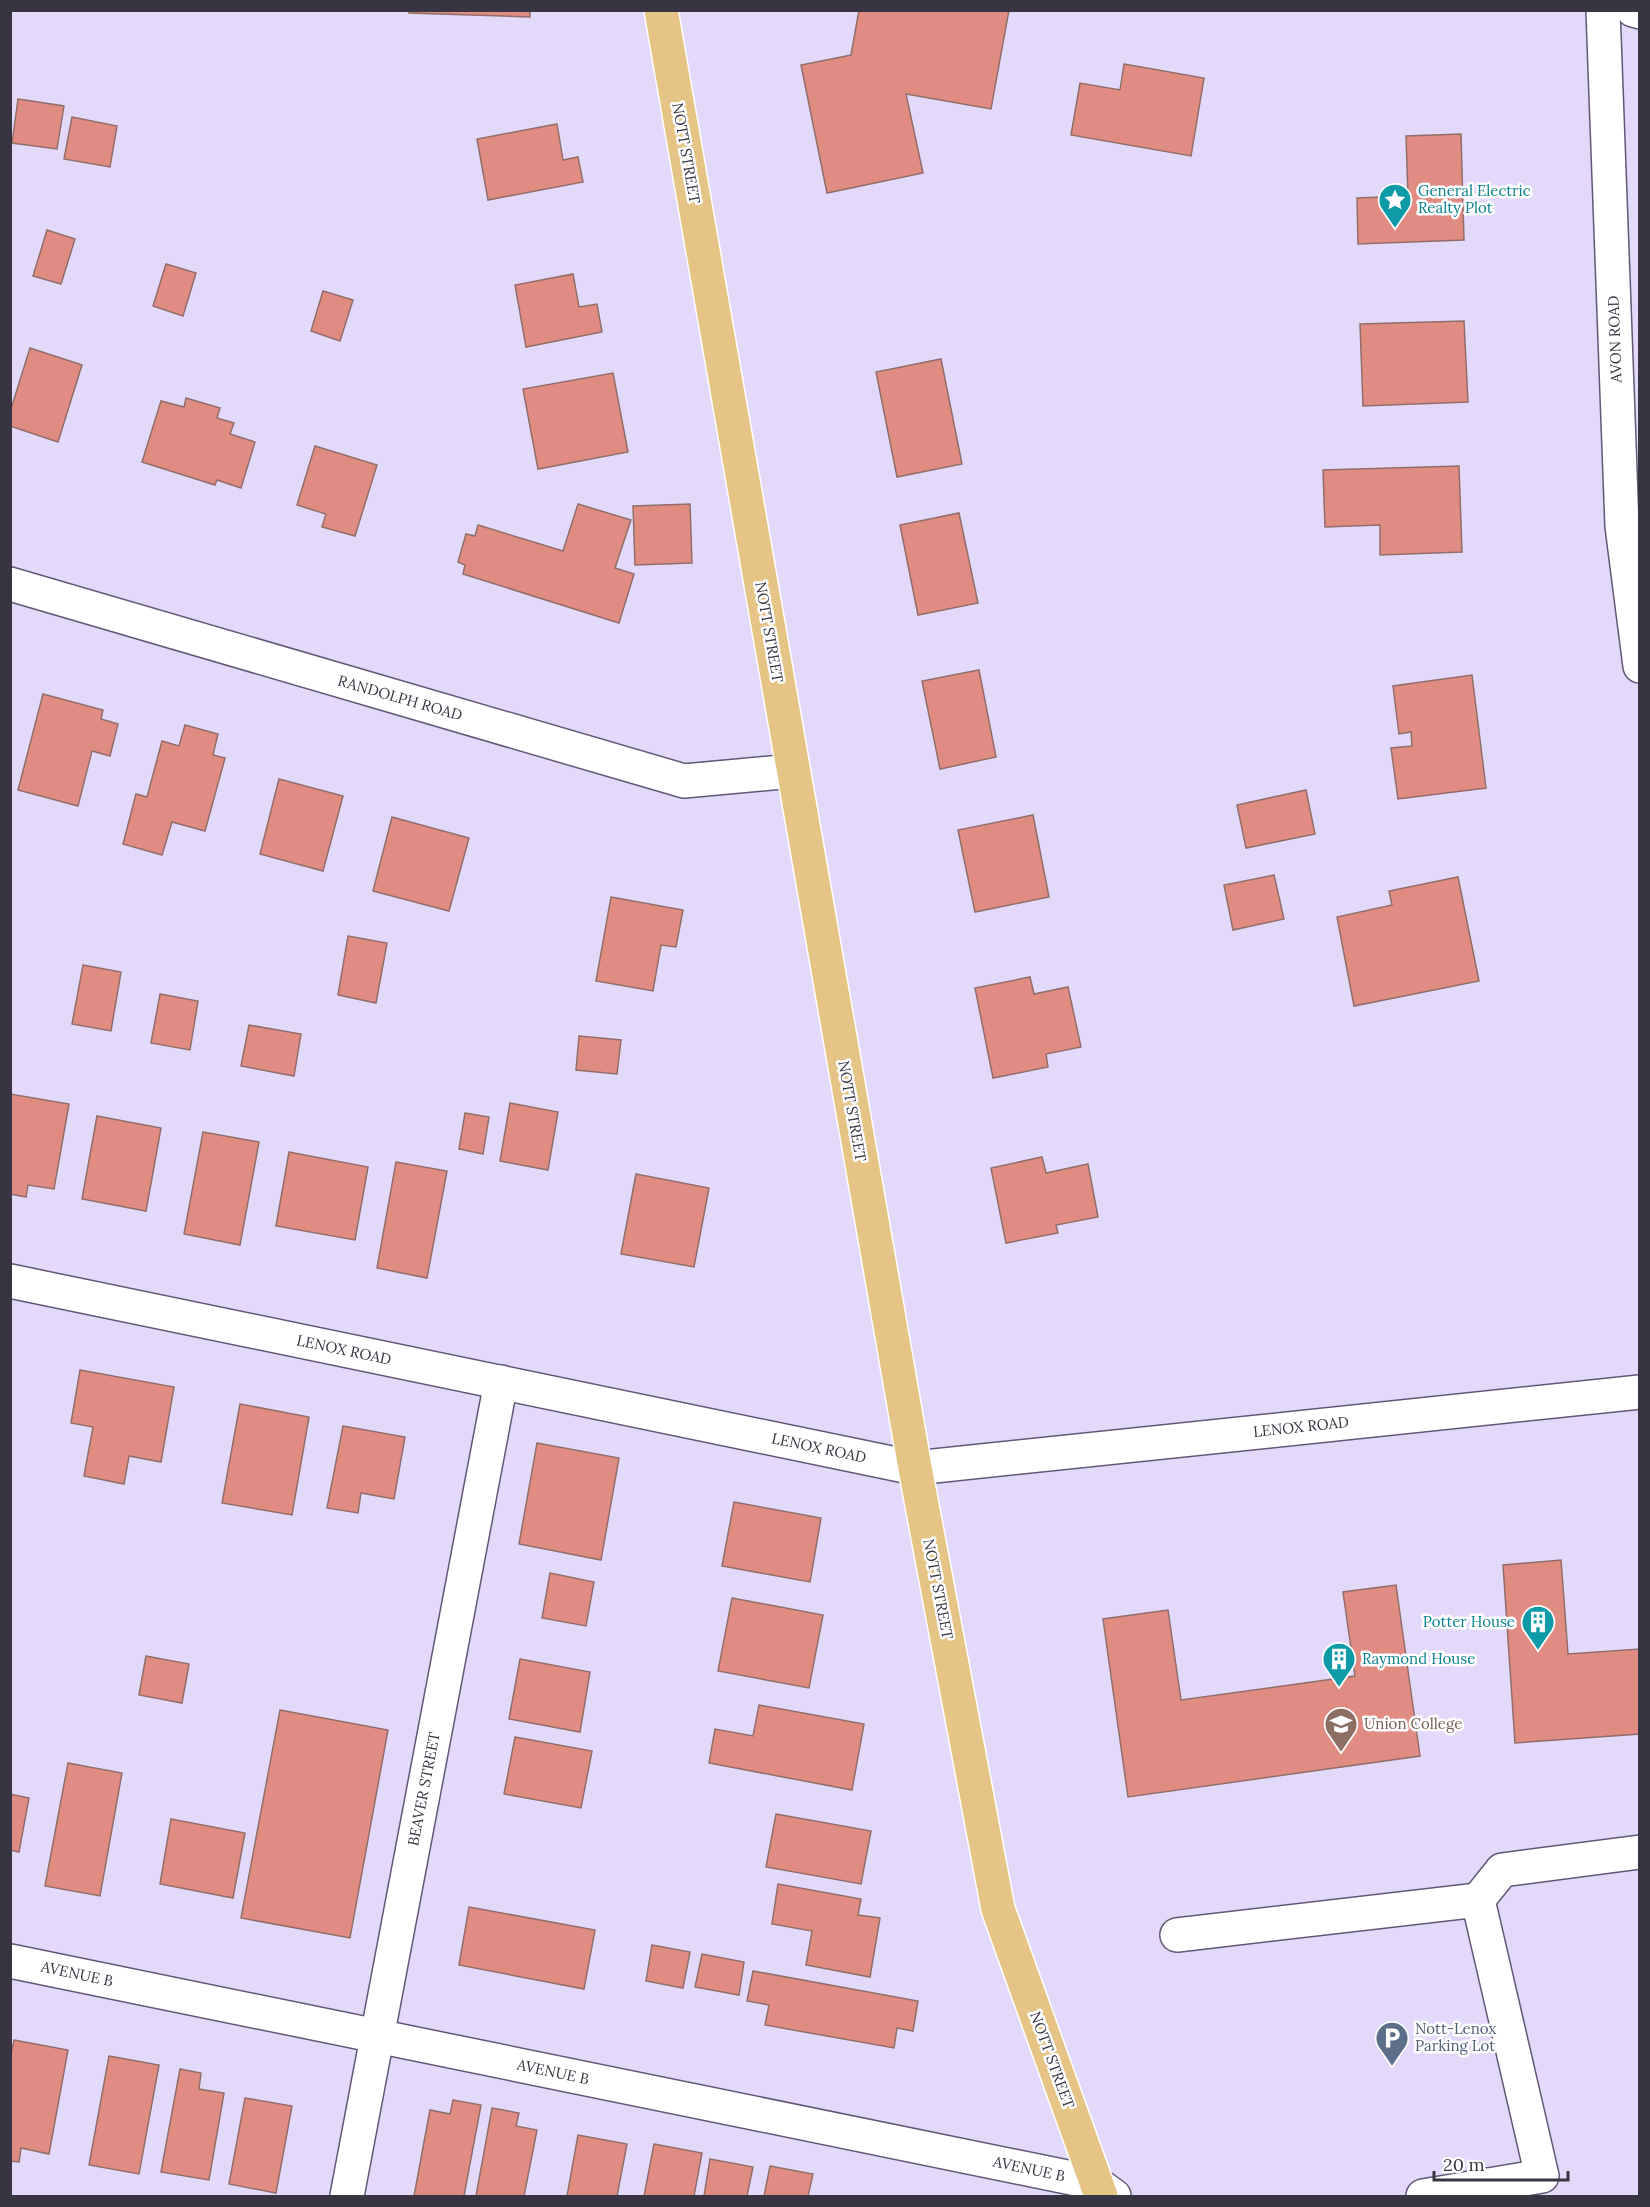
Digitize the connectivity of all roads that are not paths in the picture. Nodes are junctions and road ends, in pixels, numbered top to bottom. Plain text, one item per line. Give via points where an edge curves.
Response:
1 (661, 10) edge
2 (1603, 10) edge
3 (1633, 10) edge
4 (1640, 12) edge
5 (10, 584) edge
6 (1640, 666) edge
7 (793, 771) junction
8 (10, 1281) edge
9 (501, 1382) junction
10 (1640, 1392) edge
11 (915, 1468) junction
12 (1640, 1852) edge
13 (1478, 1900) junction
14 (1177, 1935) dead end
15 (10, 1961) edge
16 (377, 2036) junction
17 (1541, 2186) edge
18 (1103, 2192) edge
19 (346, 2196) edge
20 (1423, 2196) edge

1 - 7 main road, NOTT STREET
2 - 6 street, AVON ROAD via 1622,526
3 - 4 street
5 - 7 street, RANDOLPH ROAD via 684,781
7 - 11 main road, NOTT STREET
8 - 9 street, LENOX ROAD
9 - 11 street, LENOX ROAD
9 - 16 street, BEAVER STREET
10 - 11 street, LENOX ROAD
11 - 18 main road, NOTT STREET via 998,1909
12 - 13 street via 1502,1870
13 - 14 street
13 - 17 street
15 - 16 street, AVENUE B
16 - 18 street, AVENUE B
16 - 19 street, BEAVER STREET
17 - 20 street

